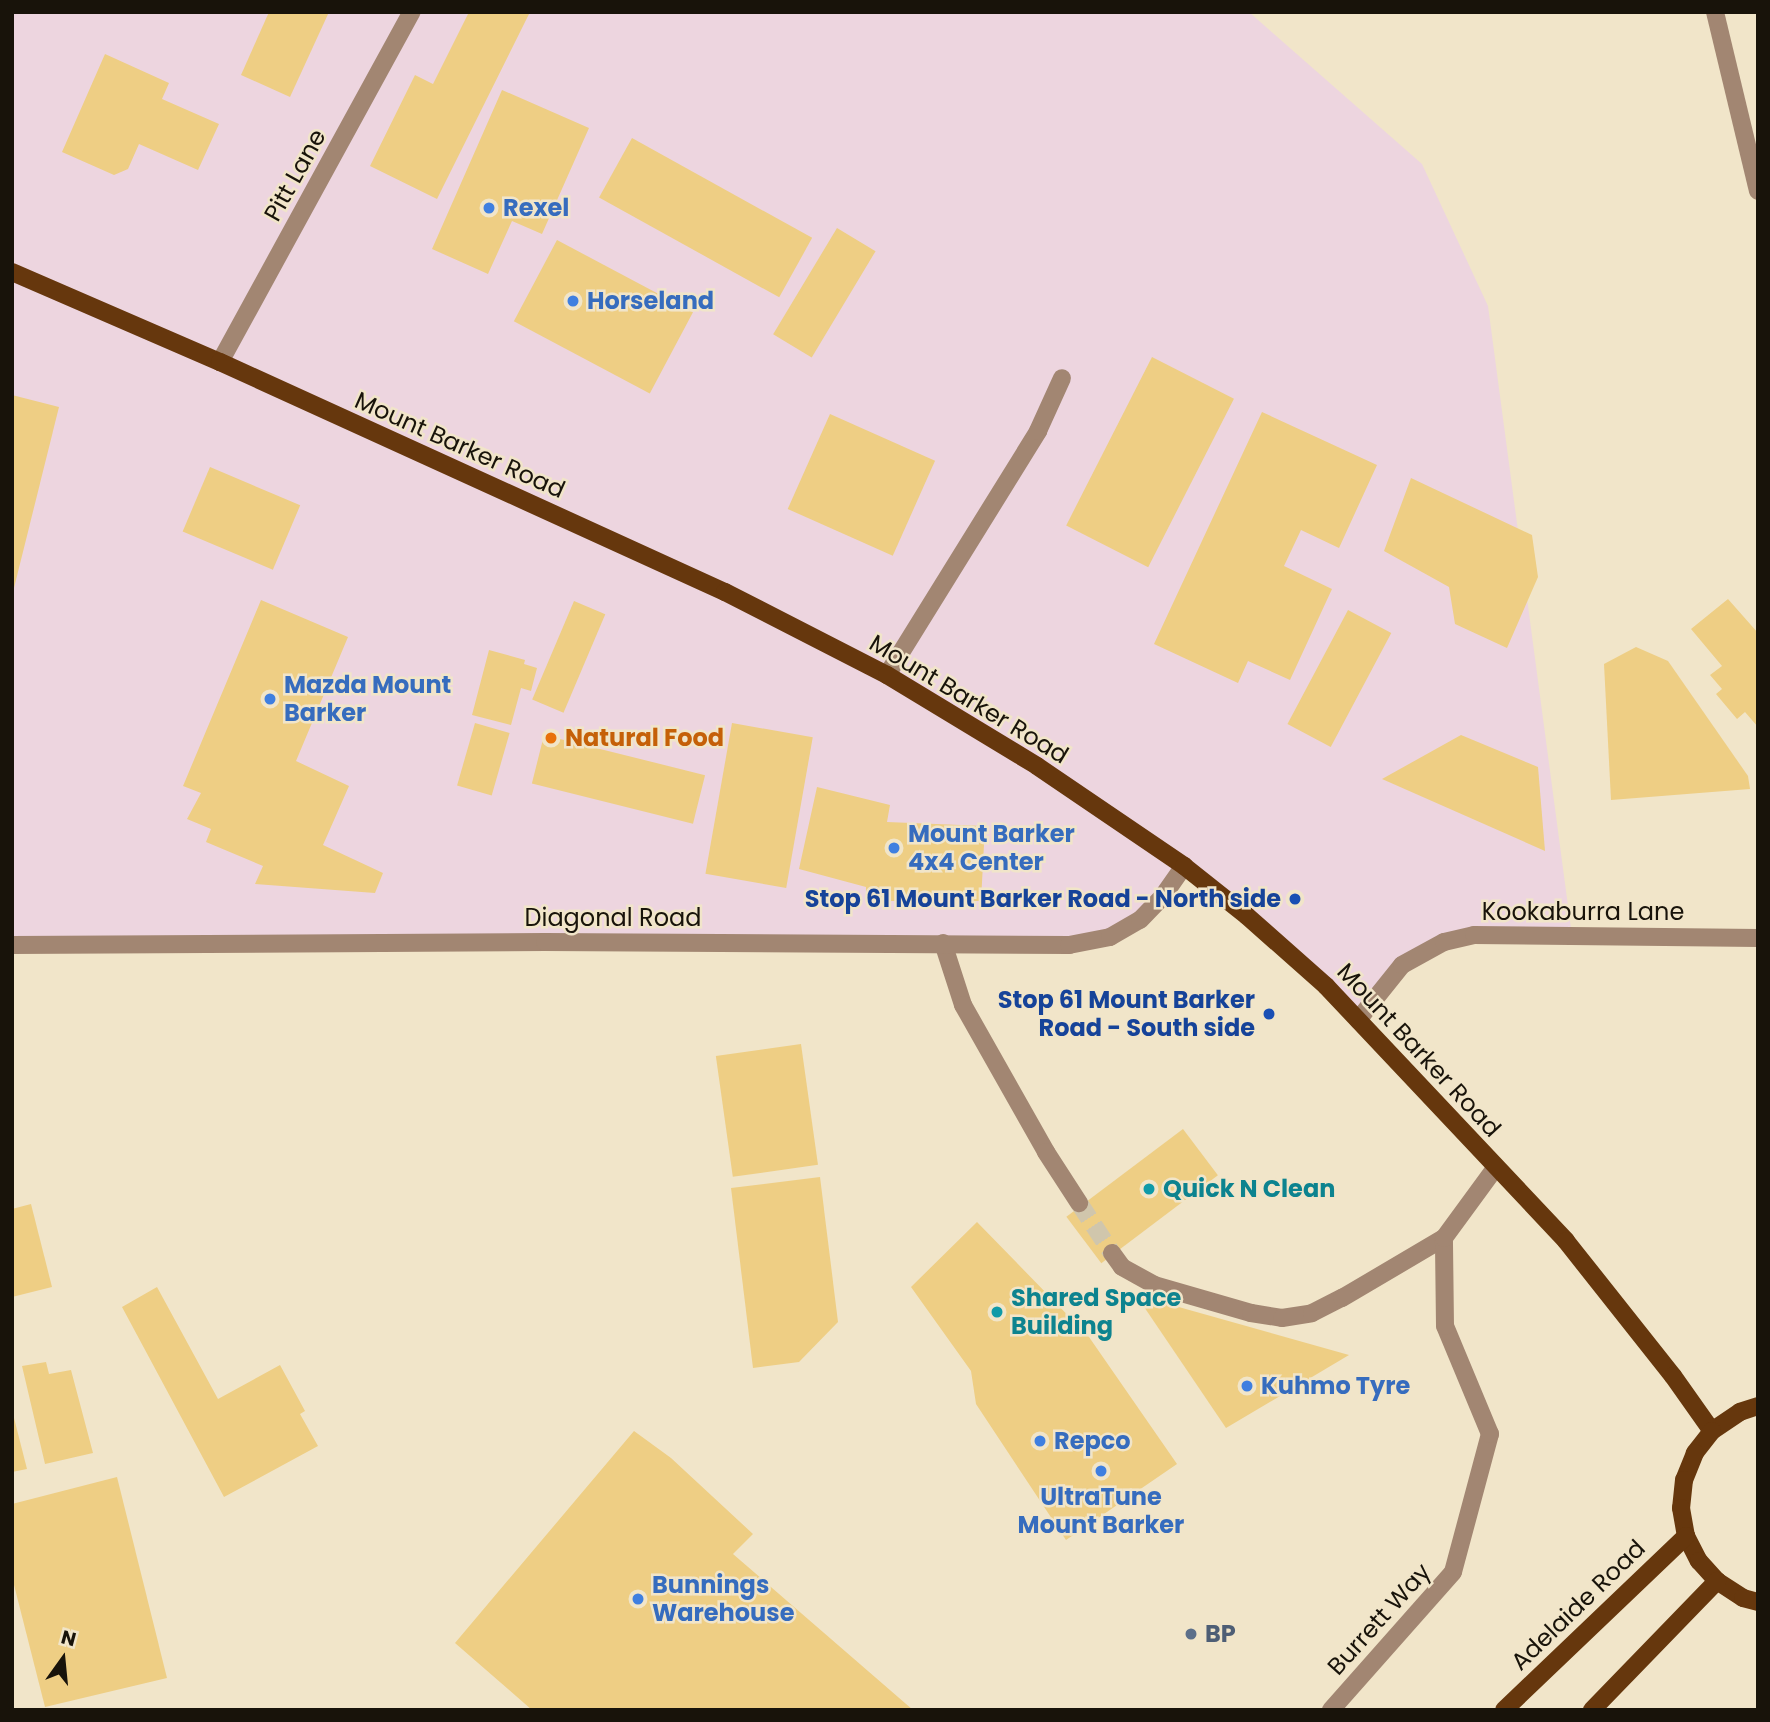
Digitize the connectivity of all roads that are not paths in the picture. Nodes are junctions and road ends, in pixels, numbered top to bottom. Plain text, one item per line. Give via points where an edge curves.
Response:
1 (412, 12) edge
2 (1715, 12) edge
3 (1758, 191) edge
4 (12, 272) edge
5 (220, 362) junction
6 (1062, 378) dead end
7 (887, 675) junction
8 (1184, 866) junction
9 (1758, 938) edge
10 (943, 943) junction
11 (12, 945) edge
12 (1358, 1020) junction
13 (1496, 1167) junction
14 (1079, 1203) tunnel mouth
15 (1444, 1238) junction
16 (1112, 1253) tunnel mouth
17 (1758, 1406) edge
18 (1712, 1431) junction
19 (1686, 1536) junction
20 (1717, 1581) junction
21 (1758, 1602) edge
22 (1331, 1710) edge
23 (1504, 1710) edge
24 (1592, 1710) edge

1 - 5 street, Pitt Lane
2 - 3 street
4 - 5 main road, Mount Barker Road
5 - 7 main road, Mount Barker Road via 725,592
6 - 7 street via 1038,431
7 - 8 main road, Mount Barker Road via 1037,766
8 - 10 street, Diagonal Road via 1140,920 1110,937 1069,944
8 - 12 main road, Mount Barker Road via 1267,933
9 - 12 street, Kookaburra Lane via 1474,934 1444,942 1402,965
10 - 11 street, Diagonal Road
10 - 14 street via 963,1005
12 - 13 main road, Mount Barker Road
13 - 15 street
13 - 18 main road, Mount Barker Road via 1566,1241
15 - 16 street via 1312,1313 1283,1318 1154,1285 1122,1267
15 - 22 street, Burrett Way via 1445,1326 1490,1434 1453,1572
17 - 18 main road
18 - 19 main road via 1684,1480 1681,1508
19 - 20 main road
19 - 23 main road, Adelaide Road
20 - 21 main road
20 - 24 main road

